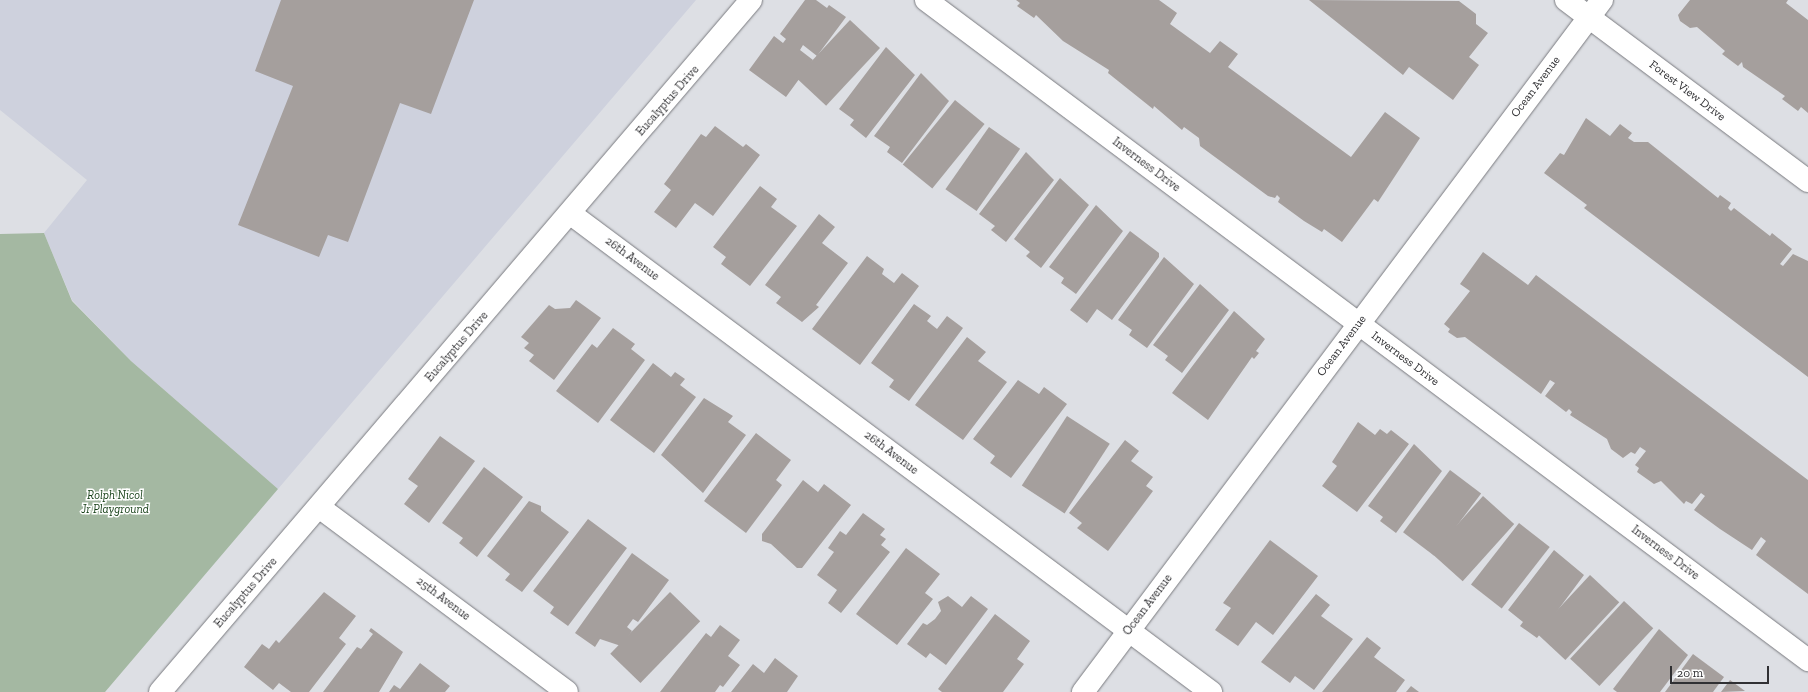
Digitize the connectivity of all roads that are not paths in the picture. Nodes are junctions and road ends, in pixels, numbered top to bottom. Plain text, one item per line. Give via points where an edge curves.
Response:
1 (751, 0) edge
2 (926, 0) edge
3 (1566, 0) edge
4 (1602, 0) edge
5 (1589, 17) junction
6 (1808, 181) edge
7 (571, 214) junction
8 (1359, 324) junction
9 (319, 507) junction
10 (1129, 631) junction
11 (1808, 660) edge
12 (160, 692) edge
13 (567, 692) edge
14 (1083, 692) edge
15 (1211, 692) edge

1 - 7 street, Eucalyptus Drive
2 - 8 street, Inverness Drive
3 - 5 street, Forest View Drive
4 - 5 street, Ocean Avenue
5 - 6 street, Forest View Drive
5 - 8 street, Ocean Avenue
7 - 9 street, Eucalyptus Drive
7 - 10 street, 26th Avenue
8 - 10 street, Ocean Avenue
8 - 11 street, Inverness Drive
9 - 12 street, Eucalyptus Drive
9 - 13 street, 25th Avenue
10 - 14 street, Ocean Avenue
10 - 15 street, 26th Avenue

